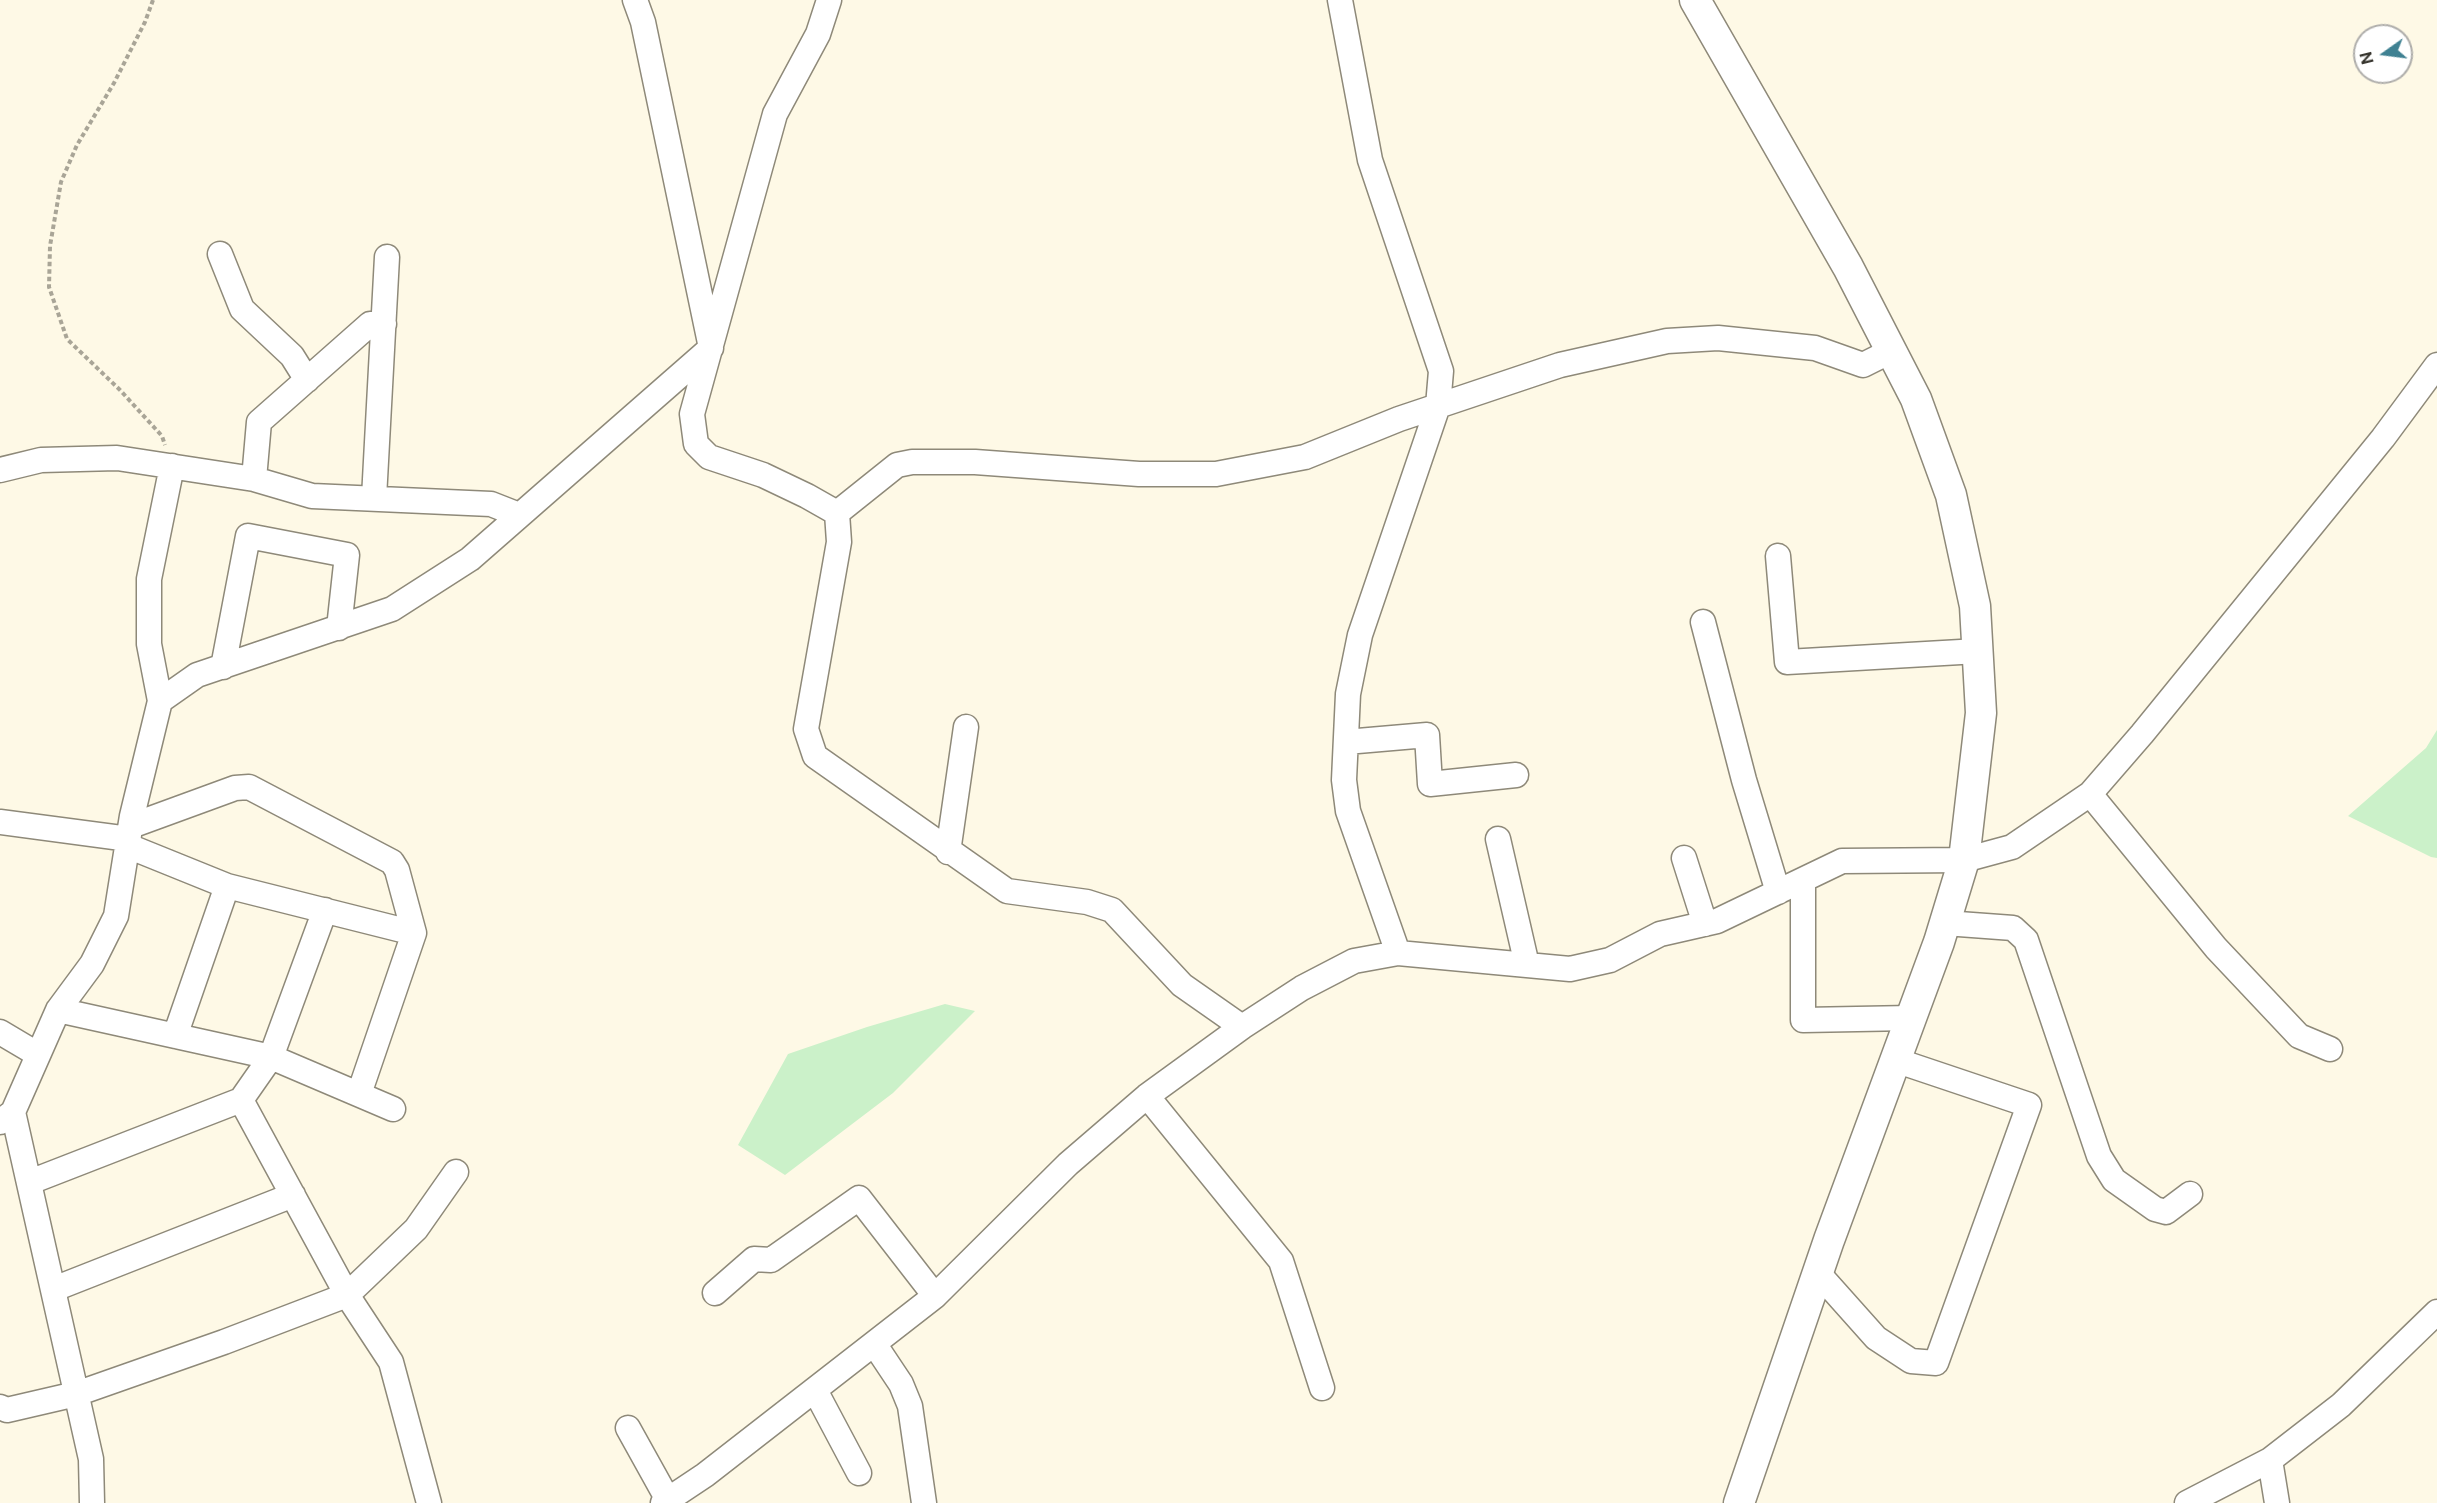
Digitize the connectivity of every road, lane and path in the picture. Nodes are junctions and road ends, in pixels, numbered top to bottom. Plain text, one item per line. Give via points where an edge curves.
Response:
1 (153, 0) edge
2 (635, 0) edge
3 (829, 0) edge
4 (1340, 0) edge
5 (1695, 0) edge
6 (220, 254) dead end
7 (387, 257) dead end
8 (384, 324) junction
9 (711, 348) junction
10 (1891, 351) junction
11 (2437, 365) edge
12 (307, 380) junction
13 (1438, 406) junction
14 (172, 466) junction
15 (0, 470) edge
16 (254, 479) junction
17 (375, 498) junction
18 (837, 513) junction
19 (519, 515) junction
20 (1778, 556) dead end
21 (1703, 622) dead end
22 (339, 628) junction
23 (1978, 651) junction
24 (223, 667) junction
25 (160, 701) junction
26 (966, 727) dead end
27 (1346, 742) junction
28 (1516, 775) dead end
29 (2090, 794) junction
30 (0, 822) edge
31 (129, 837) junction
32 (1498, 839) dead end
33 (948, 852) junction
34 (1684, 858) dead end
35 (1964, 860) junction
36 (1803, 880) junction
37 (227, 886) junction
38 (1778, 892) junction
39 (325, 910) junction
40 (1945, 922) junction
41 (1705, 924) junction
42 (414, 933) junction
43 (1398, 953) junction
44 (1527, 965) junction
45 (58, 1010) junction
46 (1911, 1018) junction
47 (1242, 1027) junction
48 (0, 1032) edge
49 (175, 1036) junction
50 (2330, 1049) dead end
51 (37, 1054) junction
52 (271, 1057) junction
53 (1895, 1060) junction
54 (359, 1094) junction
55 (1147, 1096) junction
56 (241, 1100) junction
57 (393, 1108) dead end
58 (6, 1117) edge
59 (456, 1172) dead end
60 (30, 1182) junction
61 (2190, 1194) dead end
62 (293, 1195) junction
63 (1818, 1273) junction
64 (54, 1289) junction
65 (715, 1293) dead end
66 (347, 1295) junction
67 (935, 1296) junction
68 (2437, 1312) edge
69 (875, 1345) junction
70 (1322, 1388) dead end
71 (816, 1392) junction
72 (76, 1394) junction
73 (0, 1407) edge
74 (628, 1428) dead end
75 (2270, 1460) junction
76 (859, 1473) dead end
77 (677, 1498) edge
78 (92, 1503) edge
79 (429, 1503) edge
80 (924, 1503) edge
81 (1739, 1503) edge
82 (2187, 1503) edge
83 (2277, 1503) edge

1 - 14 path via 61,182 50,246 49,287 67,339 162,436
2 - 9 street via 643,22
3 - 9 street via 818,34 775,114
4 - 13 street via 1370,160 1441,371
5 - 10 street via 1848,267
6 - 12 street via 242,309 292,356
7 - 8 street
8 - 12 street via 370,324
8 - 17 street
9 - 18 street via 692,414 696,444 709,457 763,475
9 - 19 street
10 - 13 street via 1863,364 1815,348 1718,338 1667,341 1560,365
10 - 23 street via 1916,399 1951,495 1975,606
11 - 29 street via 2376,448
12 - 16 street via 259,422
13 - 18 street via 1305,457 1216,474 1139,474 975,462 912,462 897,465
13 - 27 street via 1360,635 1348,694
14 - 15 street via 117,458 52,459
14 - 16 street
14 - 25 street via 149,579 149,644
16 - 17 street via 312,496
17 - 19 street via 491,504
18 - 33 street via 839,542 806,729 814,756
19 - 22 street via 470,559 392,609
20 - 23 street via 1787,662
21 - 38 street
22 - 24 street
22 - 24 street via 347,555 248,536
23 - 35 street via 1981,713
24 - 25 street via 197,675
25 - 31 street
26 - 33 street
27 - 28 street via 1427,735 1430,784
27 - 43 street via 1344,780 1348,811
29 - 35 street via 2012,847
29 - 50 street via 2216,948 2299,1036
30 - 31 street
31 - 37 street
31 - 42 street via 234,788 249,787 392,862
31 - 45 street via 116,916 92,964
32 - 44 street
33 - 47 street via 1006,891 1112,909 1182,985
34 - 41 street
35 - 36 street via 1842,861
35 - 40 street
36 - 38 street
36 - 46 street via 1803,1020
37 - 39 street
37 - 49 street
38 - 41 street
39 - 42 street
39 - 52 street
40 - 46 street
40 - 61 street via 2013,928 2026,940 2099,1156 2114,1180 2155,1209 2166,1212
41 - 44 street via 1660,934 1610,960 1590,965 1570,969
42 - 54 street
43 - 44 street
43 - 47 street via 1354,961 1302,988
45 - 49 street
45 - 51 street
46 - 53 street
47 - 55 street
48 - 51 street
49 - 52 street
51 - 58 street
52 - 54 street
52 - 56 street
53 - 63 street
53 - 63 street via 2029,1105 1936,1363 1911,1361 1876,1338
54 - 57 street
55 - 67 street via 1068,1164
55 - 70 street via 1281,1261
56 - 60 street
56 - 62 street
58 - 60 street
59 - 66 street via 416,1228
60 - 64 street
62 - 64 street
62 - 66 street
63 - 81 street
64 - 72 street
65 - 67 street via 754,1259 771,1260 859,1198
66 - 72 street
66 - 79 street via 391,1362
67 - 69 street
68 - 75 street via 2341,1405
69 - 71 street
69 - 80 street via 901,1384 910,1406
71 - 76 street
71 - 77 street
72 - 73 street via 7,1410
72 - 78 street via 91,1459
74 - 77 street
75 - 82 street
75 - 83 street

